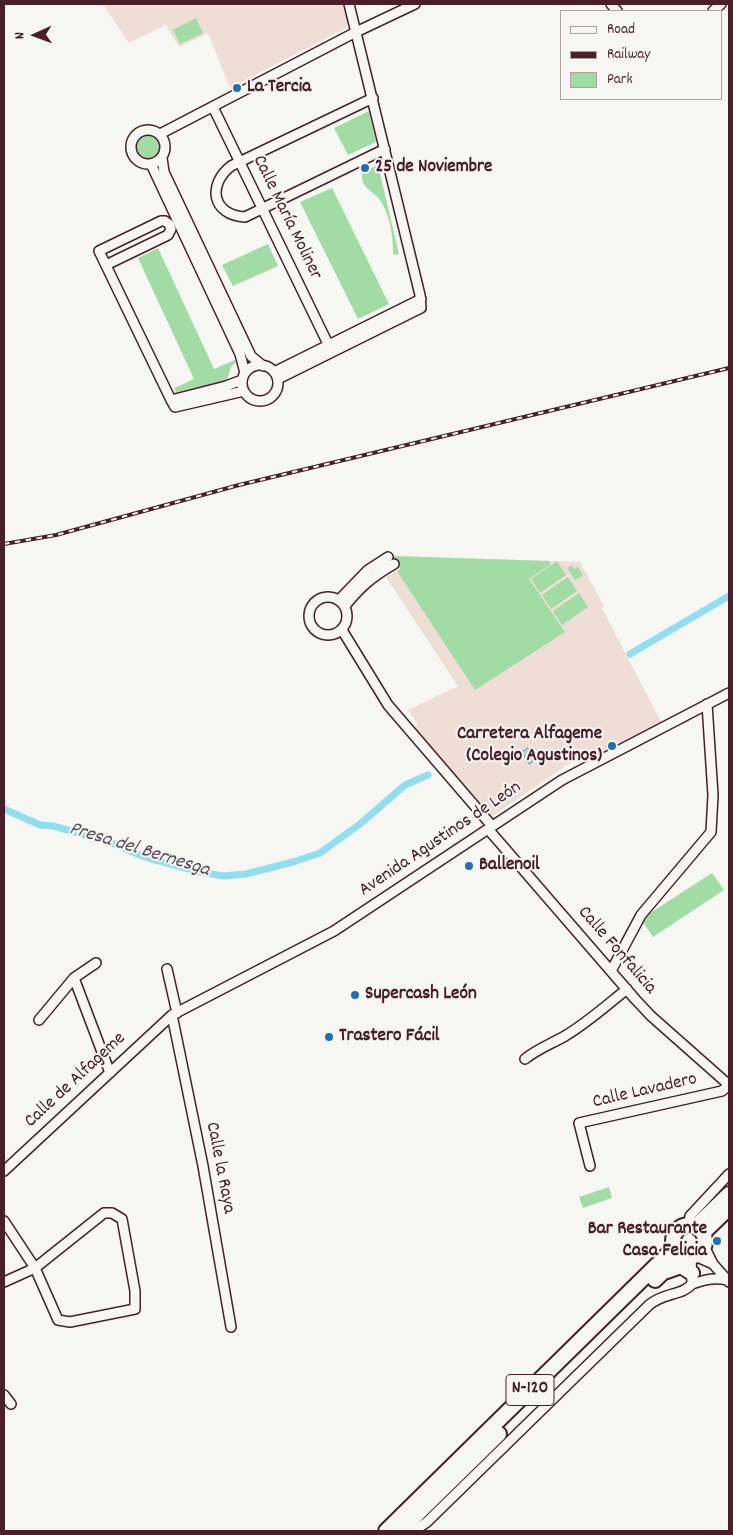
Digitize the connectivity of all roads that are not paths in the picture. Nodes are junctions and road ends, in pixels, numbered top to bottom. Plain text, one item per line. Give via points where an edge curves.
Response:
1 (350, 4) edge
2 (415, 4) edge
3 (356, 32) junction
4 (373, 98) junction
5 (213, 107) junction
6 (160, 134) junction
7 (385, 149) junction
8 (162, 158) junction
9 (240, 162) junction
10 (151, 164) junction
11 (263, 209) junction
12 (106, 265) junction
13 (421, 299) junction
14 (328, 344) junction
15 (263, 366) junction
16 (276, 376) junction
17 (244, 377) junction
18 (244, 391) junction
19 (171, 400) junction
20 (391, 560) dead end
21 (342, 603) junction
22 (340, 632) junction
23 (729, 693) edge
24 (707, 704) junction
25 (489, 828) junction
26 (96, 963) dead end
27 (167, 969) dead end
28 (611, 971) junction
29 (74, 978) junction
30 (627, 989) junction
31 (174, 1014) junction
32 (39, 1020) dead end
33 (525, 1059) dead end
34 (110, 1072) junction
35 (729, 1085) edge
36 (590, 1166) dead end
37 (4, 1171) edge
38 (729, 1174) edge
39 (729, 1194) edge
40 (729, 1208) edge
41 (6, 1227) edge
42 (692, 1243) junction
43 (35, 1268) junction
44 (662, 1274) junction
45 (692, 1278) junction
46 (728, 1281) edge
47 (4, 1282) edge
48 (231, 1327) dead end
49 (4, 1394) edge
50 (11, 1404) dead end
51 (428, 1526) edge
52 (386, 1531) edge
53 (400, 1531) edge
54 (414, 1531) edge

1 - 3 street
2 - 3 street
3 - 4 street
3 - 5 street
4 - 7 street
4 - 9 street
5 - 6 street
5 - 9 street, Calle María Moliner
6 - 8 street via 165,146
6 - 10 street via 152,130 142,131 132,141 134,156
7 - 11 street
7 - 13 street
8 - 10 street
8 - 15 street via 164,172 251,356
9 - 11 street, Calle María Moliner
9 - 11 street via 218,179 216,196 220,205 227,212 245,217
10 - 17 street via 240,354
11 - 14 street, Calle María Moliner
12 - 12 street via 168,234 169,224 161,221 99,251
12 - 19 street
13 - 14 street
13 - 16 street via 421,308
14 - 16 street
15 - 16 street
15 - 17 street via 253,367
16 - 18 street via 276,391 263,401 252,399
17 - 18 street
17 - 19 street via 226,386
18 - 19 street via 175,407
20 - 21 street
21 - 22 street via 348,614 347,623
21 - 22 street via 331,597 323,598 311,608 309,616 310,624 322,635
22 - 25 street, Calle Fonfalicia via 388,705
23 - 24 street, Avenida Agustinos de León
24 - 25 street, Avenida Agustinos de León via 562,780
24 - 28 street via 713,795 711,832 641,915
25 - 28 street, Calle Fonfalicia
25 - 31 street, Avenida Agustinos de León via 334,931
26 - 29 street
27 - 31 street, Calle la Raya
28 - 30 street, Calle Fonfalicia
29 - 32 street
29 - 34 street
30 - 33 street via 592,1018
30 - 35 street, Calle Fonfalicia via 651,1016
31 - 34 street, Calle de Alfageme
31 - 48 street, Calle la Raya
34 - 37 street, Calle de Alfageme
35 - 36 street, Calle Lavadero via 722,1091 579,1123
38 - 42 street via 690,1216
39 - 42 highway, N-120
40 - 42 highway, N-120
41 - 43 street
42 - 44 highway, N-120
42 - 45 street
42 - 46 street
42 - 52 highway, N-120
43 - 43 street via 104,1213 112,1213 122,1219 136,1291 135,1309 70,1322 58,1320
43 - 47 street
44 - 45 highway via 681,1266
44 - 53 highway, N-120
45 - 46 street
45 - 51 street via 688,1289 666,1295 649,1305
49 - 50 street
51 - 54 street

